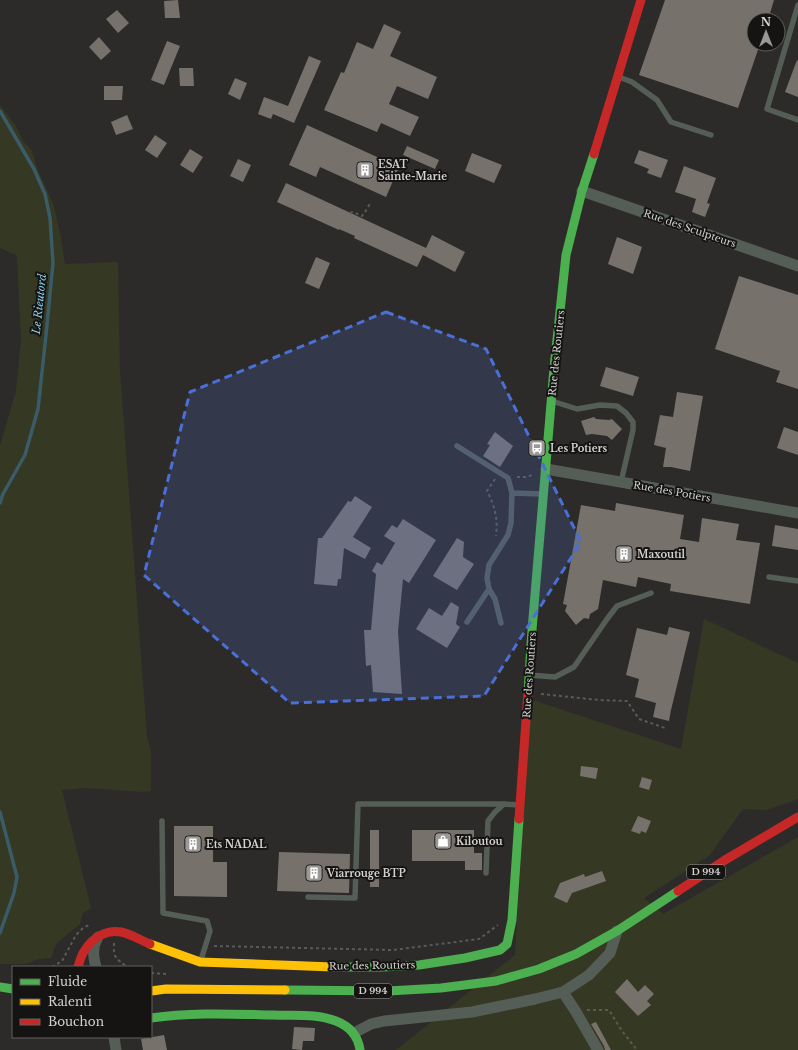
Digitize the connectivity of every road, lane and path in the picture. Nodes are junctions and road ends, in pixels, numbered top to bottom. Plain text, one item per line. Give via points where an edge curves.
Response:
1 (640, 0) edge
2 (798, 5) edge
3 (617, 76) junction
4 (798, 120) edge
5 (711, 135) dead end
6 (582, 191) junction
7 (371, 202) dead end
8 (350, 213) dead end
9 (798, 266) edge
10 (552, 401) junction
11 (457, 446) dead end
12 (546, 469) junction
13 (621, 482) junction
14 (512, 493) junction
15 (544, 494) junction
16 (798, 513) edge
17 (769, 577) dead end
18 (798, 581) edge
19 (489, 589) junction
20 (651, 593) dead end
21 (467, 622) dead end
22 (501, 623) dead end
23 (529, 675) junction
24 (528, 692) junction
25 (665, 728) dead end
26 (504, 804) junction
27 (520, 806) junction
28 (798, 817) edge
29 (162, 821) dead end
30 (486, 872) dead end
31 (308, 897) dead end
32 (499, 925) dead end
33 (617, 931) junction
34 (99, 935) junction
35 (206, 946) junction
36 (200, 962) junction
37 (78, 966) edge
38 (96, 966) edge
39 (152, 973) edge
40 (172, 974) dead end
41 (0, 983) edge
42 (12, 983) edge
43 (152, 986) edge
44 (0, 987) edge
45 (12, 989) edge
46 (166, 989) junction
47 (152, 991) edge
48 (563, 992) junction
49 (576, 1012) junction
50 (152, 1018) edge
51 (354, 1033) junction
52 (114, 1038) edge
53 (116, 1050) edge
54 (360, 1050) edge
55 (598, 1050) edge
56 (637, 1050) edge

1 - 3 street, Rue des Routiers
2 - 4 lane via 768,109
3 - 5 lane via 632,82 658,100 671,122
3 - 6 street, Rue des Routiers
6 - 9 street, Rue des Sculpteurs
6 - 10 street, Rue des Routiers via 566,256
7 - 8 path via 362,216
10 - 12 street, Rue des Routiers
10 - 13 lane via 576,409 600,405 617,406 634,422
11 - 14 lane via 508,478
12 - 13 street, Rue des Potiers
12 - 15 street, Rue des Routiers
13 - 16 street, Rue des Potiers
14 - 15 lane
14 - 19 lane via 511,523 508,535 489,565
15 - 23 street, Rue des Routiers
17 - 18 lane
19 - 21 lane
19 - 22 lane via 495,599
20 - 23 lane via 617,606 574,667 555,677
23 - 24 street, Rue des Routiers
24 - 25 path via 627,701 639,719
24 - 27 street, Rue des Routiers
26 - 27 lane
26 - 30 lane via 488,821
26 - 31 lane via 358,804 355,898
27 - 36 street, Rue des Routiers via 512,920 507,944 500,950 465,958 382,967
28 - 33 street, D 994
29 - 35 lane via 163,913 207,921 210,931
32 - 35 path via 479,939 393,950
33 - 46 street, D 994 via 576,954 539,969 496,981 388,991
33 - 48 street via 610,953 590,975
34 - 36 street, Rue des Routiers via 113,931 121,932
34 - 37 street via 85,949
34 - 38 street via 93,951
35 - 36 lane
39 - 40 path
41 - 42 street
43 - 46 street, D 994
44 - 45 street
46 - 47 street, D 994
48 - 49 street
48 - 51 street via 472,1012 384,1021 370,1024
49 - 55 street
49 - 56 path via 609,1010
50 - 51 street via 188,1014 313,1016 344,1025
51 - 54 street
52 - 53 street

